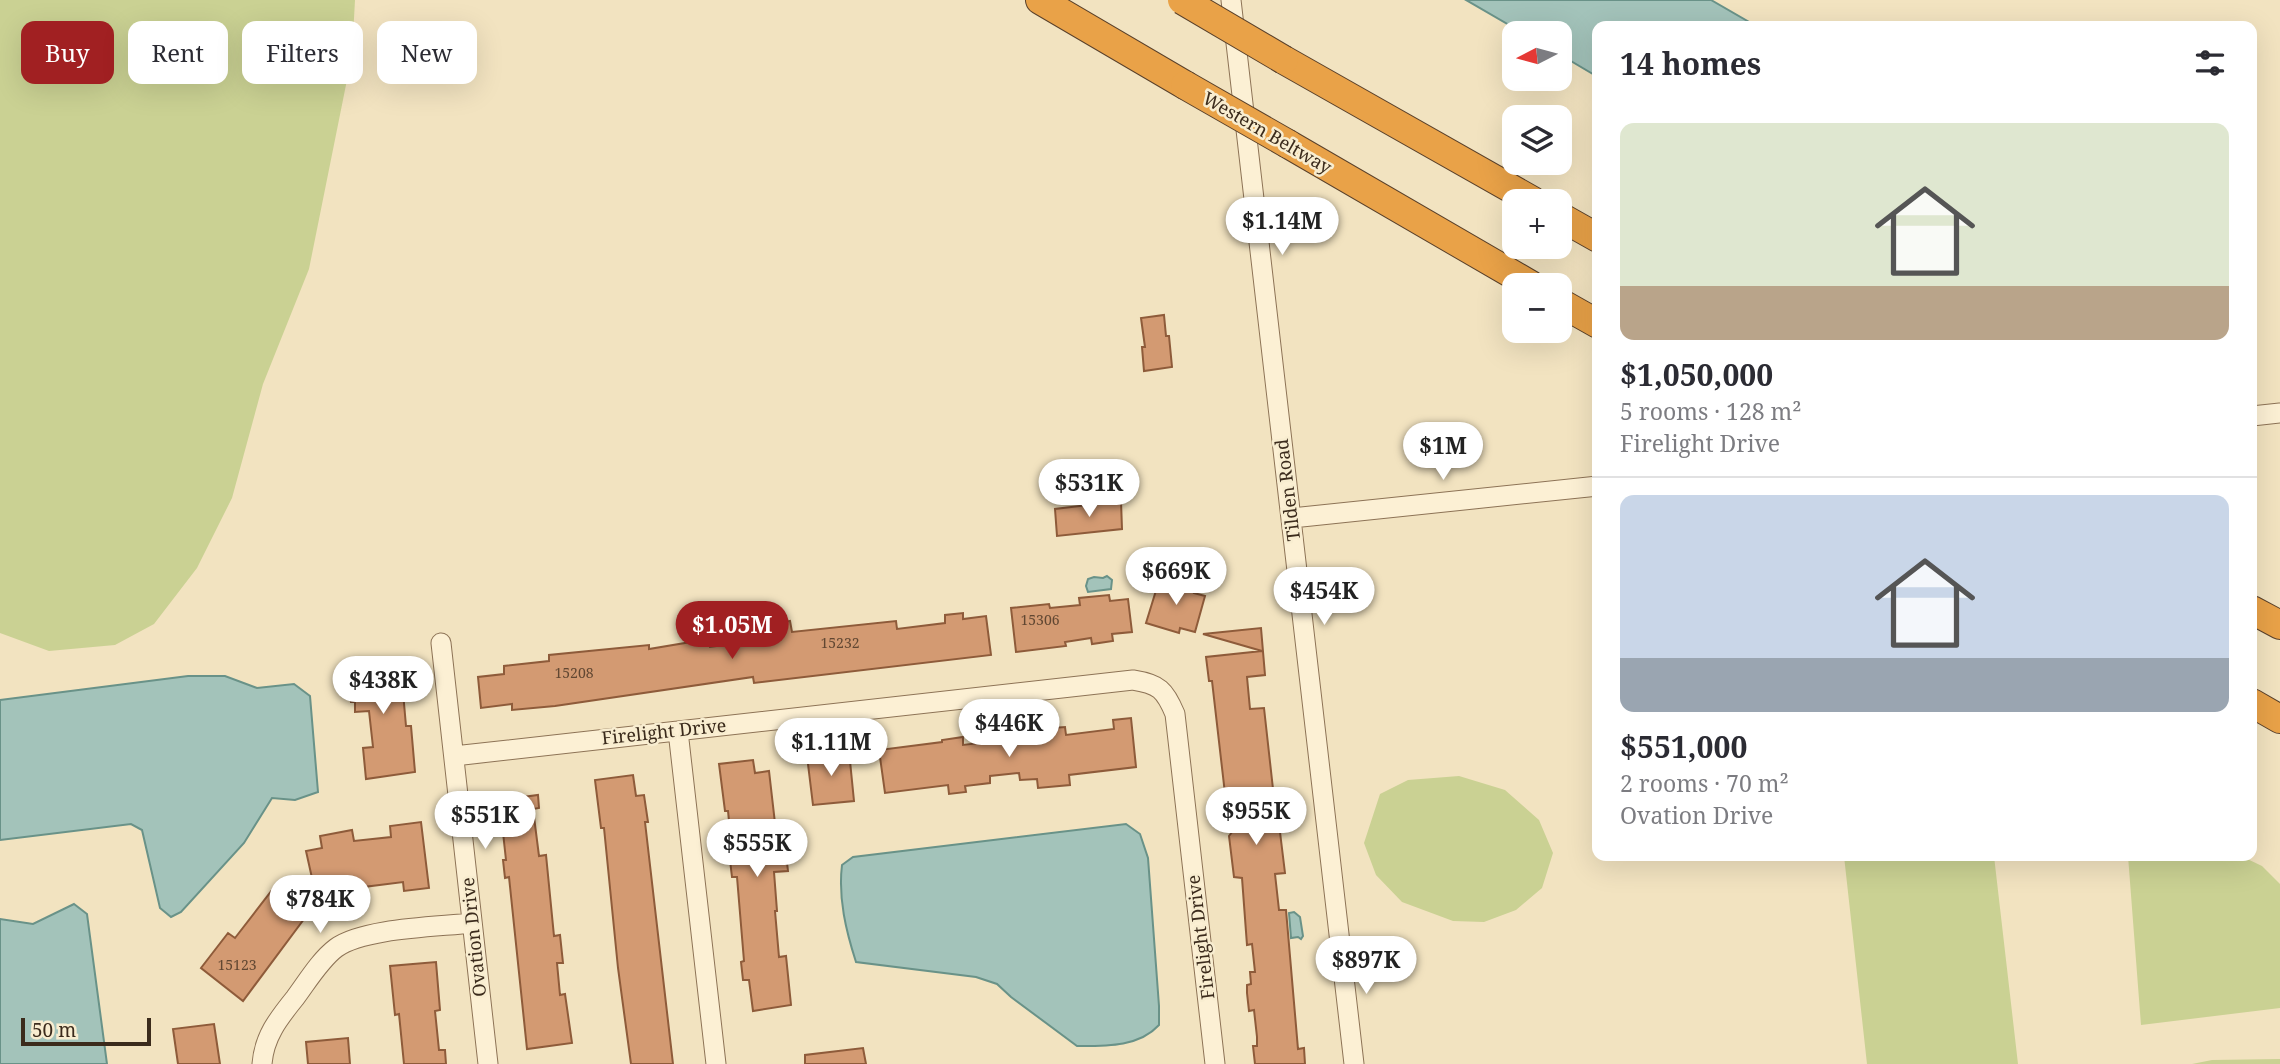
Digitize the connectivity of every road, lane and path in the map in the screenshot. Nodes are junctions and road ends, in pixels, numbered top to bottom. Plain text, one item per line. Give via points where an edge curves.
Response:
1 (1040, 0) edge
2 (1182, 0) edge
3 (1231, 0) edge
4 (1512, 189) edge
5 (1572, 223) edge
6 (1592, 235) edge
7 (1510, 273) edge
8 (1572, 309) edge
9 (1592, 321) edge
10 (2280, 413) edge
11 (2257, 415) edge
12 (1592, 486) edge
13 (1292, 518) junction
14 (2257, 613) edge
15 (2280, 625) edge
16 (441, 643) dead end
17 (2257, 706) edge
18 (2280, 719) edge
19 (678, 731) junction
20 (454, 756) junction
21 (472, 923) junction
22 (262, 1064) edge
23 (488, 1064) edge
24 (716, 1064) edge
25 (1215, 1064) edge
26 (1353, 1064) edge

1 - 7 highway, Western Beltway, bridge
2 - 4 highway, bridge
3 - 13 street, Tilden Road
5 - 6 highway
8 - 9 highway
10 - 11 street
12 - 13 street
13 - 26 street, Tilden Road
14 - 15 highway
16 - 20 street, Ovation Drive
17 - 18 highway
19 - 20 street, Firelight Drive
19 - 24 street
19 - 25 street, Firelight Drive via 1133,680 1153,683 1167,695 1175,714
20 - 21 street, Ovation Drive
21 - 22 street via 375,934 334,949 275,1023 264,1046
21 - 23 street, Ovation Drive

